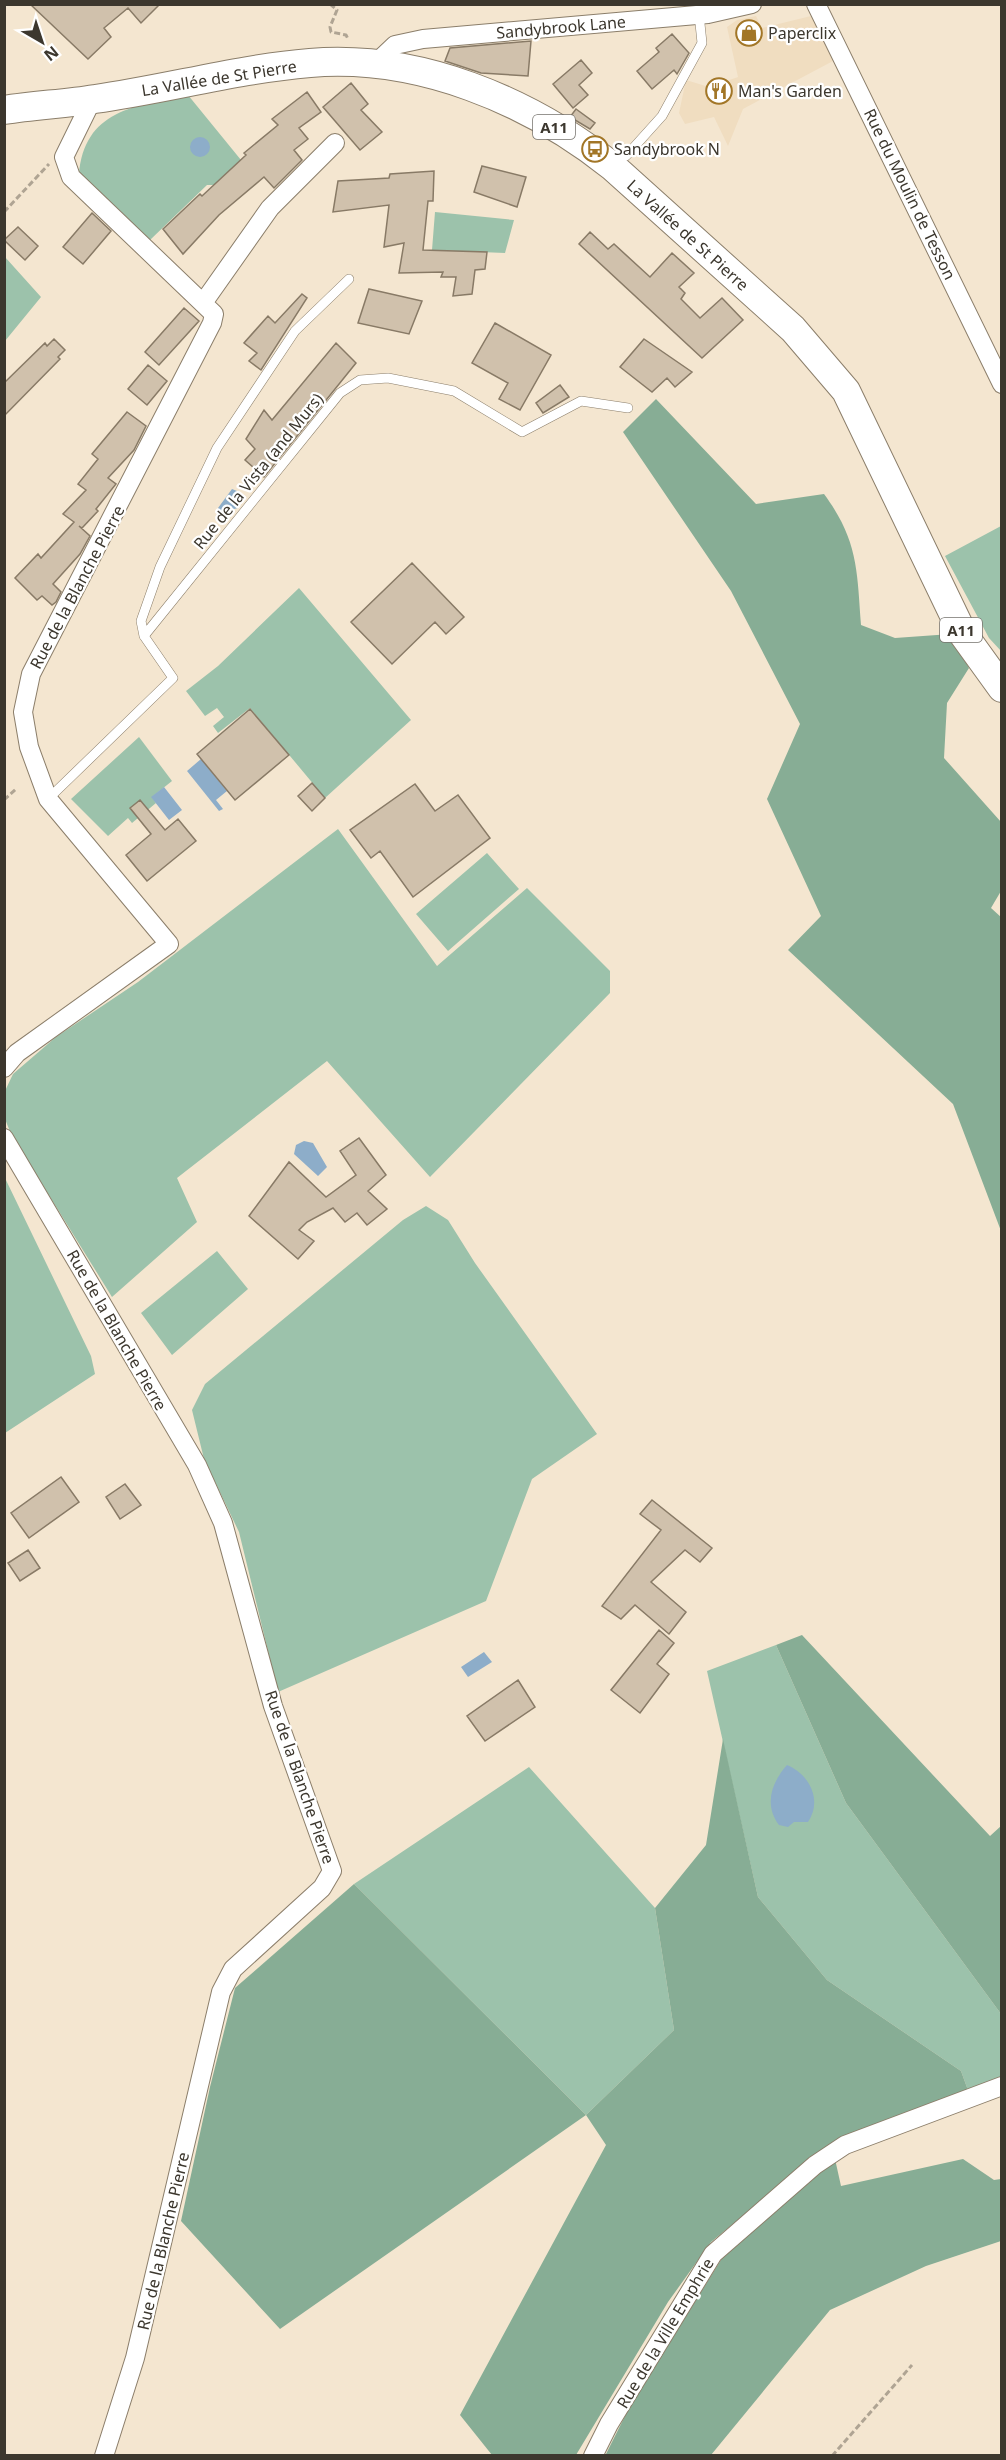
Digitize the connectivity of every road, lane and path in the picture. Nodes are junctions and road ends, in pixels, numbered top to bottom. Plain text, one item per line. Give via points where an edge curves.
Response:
1 (330, 4) edge
2 (752, 4) edge
3 (816, 4) edge
4 (702, 11) edge
5 (346, 63) junction
6 (376, 63) junction
7 (92, 100) junction
8 (4, 110) edge
9 (335, 143) dead end
10 (626, 156) dead end
11 (64, 157) junction
12 (4, 212) edge
13 (349, 279) dead end
14 (203, 303) junction
15 (1002, 384) edge
16 (628, 408) dead end
17 (144, 636) junction
18 (1002, 688) edge
19 (16, 789) dead end
20 (48, 799) junction
21 (4, 800) edge
22 (4, 1068) edge
23 (4, 1138) edge
24 (1002, 2086) edge
25 (912, 2366) dead end
26 (104, 2456) edge
27 (593, 2456) edge
28 (832, 2456) edge

1 - 5 path via 337,10 331,32 348,39 340,52
2 - 4 street, Sandybrook Lane
3 - 15 street, Rue du Moulin de Tesson
4 - 6 street, Sandybrook Lane via 423,39 395,45
4 - 10 lane via 702,43 662,116
5 - 6 main road, La Vallée de St Pierre / A11
5 - 7 main road, La Vallée de St Pierre / A11 via 243,71
6 - 18 main road, La Vallée de St Pierre / A11 via 475,88 548,123 589,148 793,328 846,391 963,634
7 - 8 main road, La Vallée de St Pierre / A11
7 - 11 street
9 - 14 street via 270,208
11 - 12 path via 45,165
11 - 14 street, Rue de la Blanche Pierre via 71,177
13 - 17 lane via 295,331 217,448 160,567 141,621
14 - 20 street, Rue de la Blanche Pierre via 214,314 213,323 31,674 23,712 29,747
16 - 17 lane, Rue de la Vista (and Murs) via 581,401 522,432 454,392 388,378 360,380 340,393
17 - 20 lane via 173,678
19 - 21 path
20 - 22 street, Rue de la Blanche Pierre via 169,944 17,1053
23 - 26 street, Rue de la Blanche Pierre via 197,1466 223,1523 273,1706 332,1870 322,1888 233,1969 221,1992 135,2358
24 - 27 street, Rue de la Ville Emphrie via 845,2145 815,2165 713,2254
25 - 28 path

